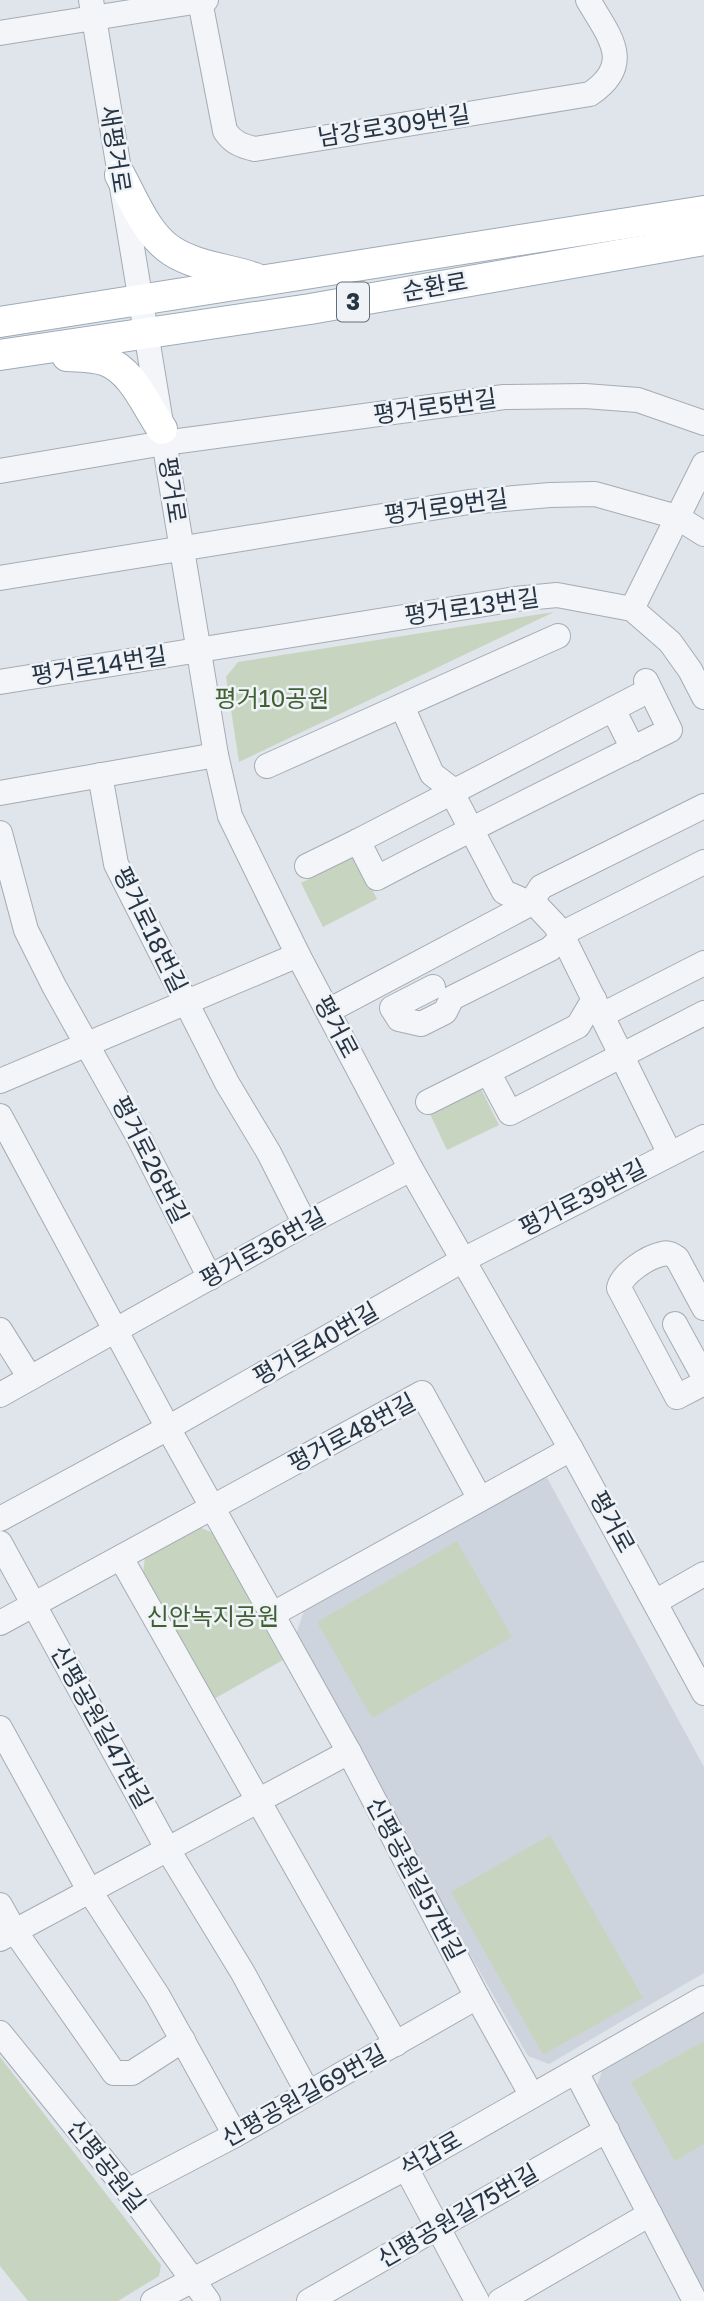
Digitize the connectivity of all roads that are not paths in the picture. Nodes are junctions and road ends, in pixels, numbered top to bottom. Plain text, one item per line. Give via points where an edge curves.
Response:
1 (588, 0) edge
2 (203, 1) edge
3 (92, 9) edge
4 (0, 33) edge
5 (120, 175) junction
6 (702, 217) edge
7 (262, 280) junction
8 (141, 299) junction
9 (4, 320) edge
10 (147, 334) junction
11 (9, 354) edge
12 (704, 423) edge
13 (163, 436) junction
14 (704, 464) edge
15 (0, 471) edge
16 (677, 517) junction
17 (704, 534) edge
18 (182, 548) junction
19 (0, 578) edge
20 (632, 609) junction
21 (558, 636) dead end
22 (198, 650) junction
23 (0, 682) edge
24 (704, 697) edge
25 (402, 706) junction
26 (613, 709) junction
27 (633, 749) junction
28 (216, 755) junction
29 (267, 765) dead end
30 (100, 775) junction
31 (0, 793) edge
32 (452, 793) junction
33 (704, 806) edge
34 (471, 829) junction
35 (0, 833) edge
36 (358, 841) junction
37 (704, 862) edge
38 (307, 866) dead end
39 (530, 904) junction
40 (562, 937) junction
41 (298, 955) junction
42 (704, 963) edge
43 (433, 987) dead end
44 (186, 1003) junction
45 (598, 1007) junction
46 (328, 1012) junction
47 (704, 1013) edge
48 (88, 1044) junction
49 (621, 1055) junction
50 (488, 1072) junction
51 (0, 1081) edge
52 (428, 1102) dead end
53 (0, 1116) edge
54 (704, 1137) edge
55 (670, 1154) junction
56 (411, 1168) junction
57 (305, 1224) junction
58 (463, 1260) junction
59 (210, 1278) junction
60 (704, 1308) edge
61 (675, 1324) dead end
62 (0, 1330) edge
63 (117, 1331) junction
64 (704, 1377) edge
65 (30, 1378) junction
66 (704, 1383) edge
67 (0, 1395) edge
68 (168, 1428) junction
69 (571, 1449) junction
70 (480, 1499) junction
71 (214, 1507) junction
72 (0, 1519) edge
73 (0, 1543) edge
74 (121, 1558) junction
75 (704, 1574) edge
76 (655, 1602) junction
77 (34, 1605) junction
78 (273, 1614) junction
79 (0, 1623) edge
80 (704, 1693) edge
81 (0, 1728) edge
82 (349, 1752) junction
83 (259, 1801) junction
84 (168, 1850) junction
85 (89, 1890) junction
86 (0, 1905) edge
87 (7, 1935) edge
88 (477, 1997) junction
89 (704, 1998) edge
90 (0, 2034) edge
91 (183, 2040) junction
92 (396, 2044) junction
93 (576, 2072) junction
94 (308, 2094) junction
95 (532, 2096) junction
96 (607, 2130) junction
97 (235, 2135) junction
98 (406, 2168) junction
99 (128, 2191) junction
100 (650, 2214) junction
101 (438, 2227) junction
102 (192, 2280) junction
103 (689, 2299) edge
104 (153, 2301) edge
105 (208, 2301) edge
106 (309, 2301) edge
107 (477, 2301) edge
108 (500, 2301) edge

1 - 2 street, 남강로309번길 via 616,54 613,71 590,94 255,149 239,145 225,131
2 - 3 street, 남강로309번길
3 - 4 street, 남강로309번길
3 - 5 street, 새평거로
5 - 7 main road via 165,246 187,258
5 - 8 street, 새평거로
6 - 7 main road, 순환로 / 3
6 - 10 main road, 순환로 / 3 via 310,309
7 - 8 main road, 순환로 / 3
8 - 9 main road, 순환로 / 3
8 - 10 street, 평거로
10 - 11 main road, 순환로 / 3
10 - 13 street, 평거로
11 - 13 main road via 97,358 116,366 131,380
12 - 13 street, 평거로5번길 via 638,400 504,397
13 - 15 street, 평거로5번길
13 - 18 street, 평거로
14 - 16 street
16 - 17 street, 평거로9번길
16 - 18 street, 평거로9번길 via 595,494 550,495 468,502
16 - 20 street
18 - 19 street, 평거로9번길
18 - 22 street, 평거로
20 - 22 street, 평거로13번길 via 543,596
20 - 24 street via 670,642
21 - 25 street
22 - 23 street, 평거로14번길
22 - 28 street, 평거로
25 - 29 street
25 - 32 street via 432,775
26 - 27 street
26 - 27 street via 642,689 670,730
26 - 32 street
27 - 34 street
28 - 30 street
28 - 41 street, 평거로 via 230,816
30 - 31 street
30 - 44 street, 평거로18번길 via 116,863
32 - 34 street
32 - 36 street
33 - 39 street via 541,887
34 - 36 street via 377,878
34 - 39 street via 504,892
35 - 48 street via 26,930
36 - 38 street
37 - 40 street
39 - 40 street via 538,907
39 - 46 street
40 - 43 street via 550,949 452,998 445,1012 421,1024 399,1019 392,1008
40 - 45 street
41 - 44 street
41 - 46 street, 평거로
42 - 45 street
44 - 48 street
44 - 57 street
45 - 49 street
45 - 50 street via 578,1026
46 - 56 street, 평거로
47 - 49 street
48 - 51 street
48 - 59 street, 평거로26번길
49 - 50 street via 510,1113
49 - 55 street
50 - 52 street
53 - 63 street
54 - 55 street, 평거로39번길
55 - 58 street, 평거로39번길
56 - 57 street, 평거로36번길
56 - 58 street, 평거로
57 - 59 street, 평거로36번길
58 - 68 street, 평거로40번길
58 - 69 street, 평거로
59 - 63 street, 평거로36번길
60 - 66 street via 672,1254 662,1253 626,1274 621,1283 677,1397
61 - 64 street
62 - 65 street
63 - 65 street, 평거로36번길
63 - 68 street
65 - 67 street, 평거로36번길
68 - 71 street
68 - 72 street, 평거로40번길
69 - 70 street
69 - 76 street, 평거로
70 - 71 street, 평거로48번길 via 422,1392
70 - 78 street
71 - 74 street
71 - 78 street
73 - 77 street, 신평공원길47번길
74 - 77 street
74 - 83 street
75 - 76 street
76 - 80 street, 평거로
77 - 79 street
77 - 84 street, 신평공원길47번길
78 - 82 street
81 - 85 street
82 - 83 street
82 - 88 street, 신평공원길57번길
83 - 84 street
83 - 92 street
84 - 85 street
84 - 94 street via 243,1973
85 - 87 street
85 - 91 street
86 - 87 street
87 - 91 street via 114,2073 132,2073
88 - 92 street, 신평공원길69번길
88 - 95 street, 신평공원길57번길
89 - 93 street, 석갑로
90 - 99 street, 신평공원길
91 - 97 street
92 - 94 street, 신평공원길69번길
93 - 95 street, 석갑로
93 - 96 street
94 - 97 street, 신평공원길69번길
95 - 98 street, 석갑로
96 - 100 street
96 - 101 street, 신평공원길75번길
97 - 99 street, 신평공원길69번길
98 - 101 street
98 - 102 street, 석갑로
99 - 102 street, 신평공원길
100 - 103 street
100 - 108 street
101 - 106 street, 신평공원길75번길
101 - 107 street
102 - 104 street, 석갑로
102 - 105 street, 신평공원길

